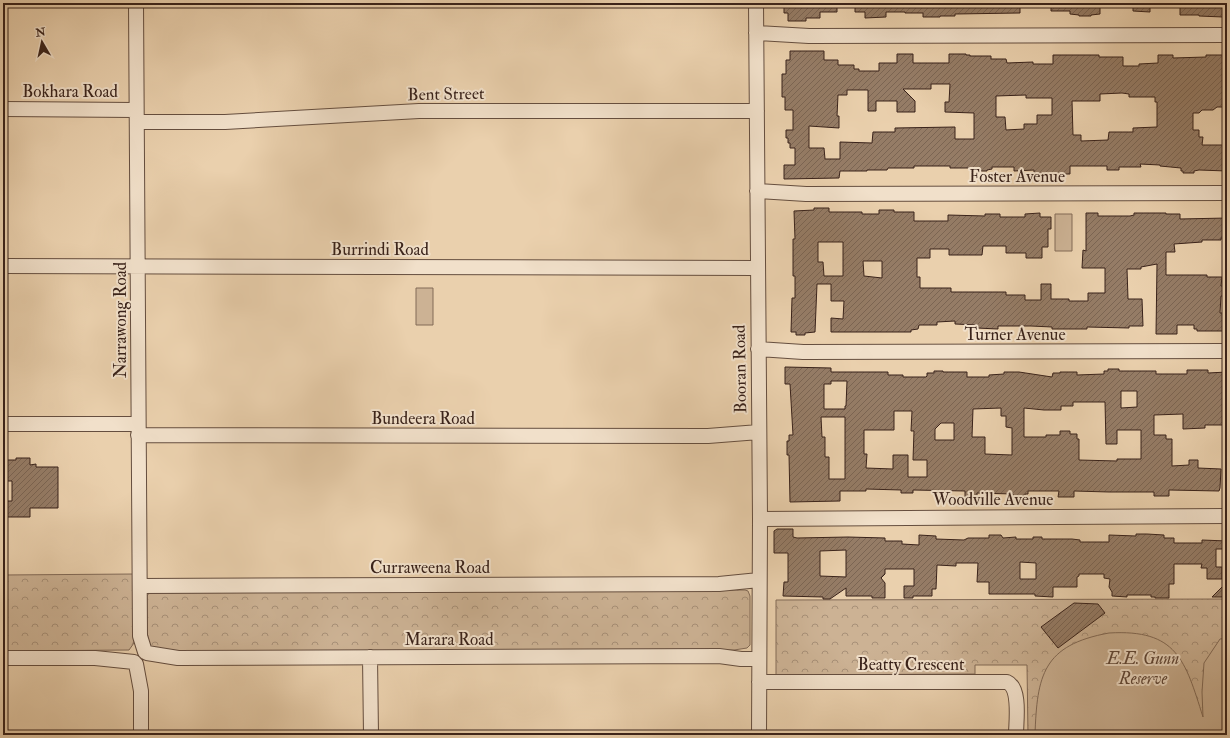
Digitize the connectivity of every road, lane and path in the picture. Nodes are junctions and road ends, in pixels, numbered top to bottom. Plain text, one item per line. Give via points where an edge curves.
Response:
1 (136, 3) edge
2 (756, 3) edge
3 (1227, 35) edge
4 (756, 36) junction
5 (3, 109) edge
6 (757, 111) junction
7 (137, 116) junction
8 (1227, 193) edge
9 (757, 195) junction
10 (3, 266) edge
11 (138, 266) junction
12 (758, 268) junction
13 (1227, 351) edge
14 (758, 353) junction
15 (3, 424) edge
16 (138, 429) junction
17 (759, 436) junction
18 (1227, 516) edge
19 (760, 519) junction
20 (759, 584) junction
21 (140, 586) junction
22 (759, 655) junction
23 (370, 657) junction
24 (3, 658) edge
25 (141, 658) junction
26 (759, 682) junction
27 (141, 735) edge
28 (371, 735) edge
29 (759, 735) edge
30 (1016, 735) edge

1 - 7 street, Narrawong Road
2 - 4 street, Booran Road
3 - 4 street via 809,36 771,40
4 - 6 street, Booran Road
5 - 7 street, Bokhara Road
6 - 7 street, Bent Street via 419,111 225,122
6 - 9 street, Booran Road
7 - 11 street, Narrawong Road
8 - 9 street, Foster Avenue via 806,194 772,198
9 - 12 street, Booran Road
10 - 11 street, Burrindi Road
11 - 12 street, Burrindi Road
11 - 16 street, Narrawong Road
12 - 14 street, Booran Road
13 - 14 street, Turner Avenue via 803,352 773,356
14 - 17 street, Booran Road
15 - 16 street, Bundeera Road
16 - 17 street, Bundeera Road via 708,436 736,440
16 - 21 street, Narrawong Road
17 - 19 street, Booran Road
18 - 19 street, Woodville Avenue
19 - 20 street, Booran Road
20 - 21 street, Curraweena Road via 745,587 719,584
20 - 22 street, Booran Road
21 - 25 street, Narrawong Road
22 - 23 street, Marara Road via 741,659 719,656
22 - 26 street, Booran Road
23 - 25 street, Marara Road
23 - 28 street
24 - 25 street, Marara Road
25 - 27 street, Narrawong Road
26 - 29 street, Booran Road
26 - 30 street, Beatty Crescent via 1007,682 1013,686 1016,693

